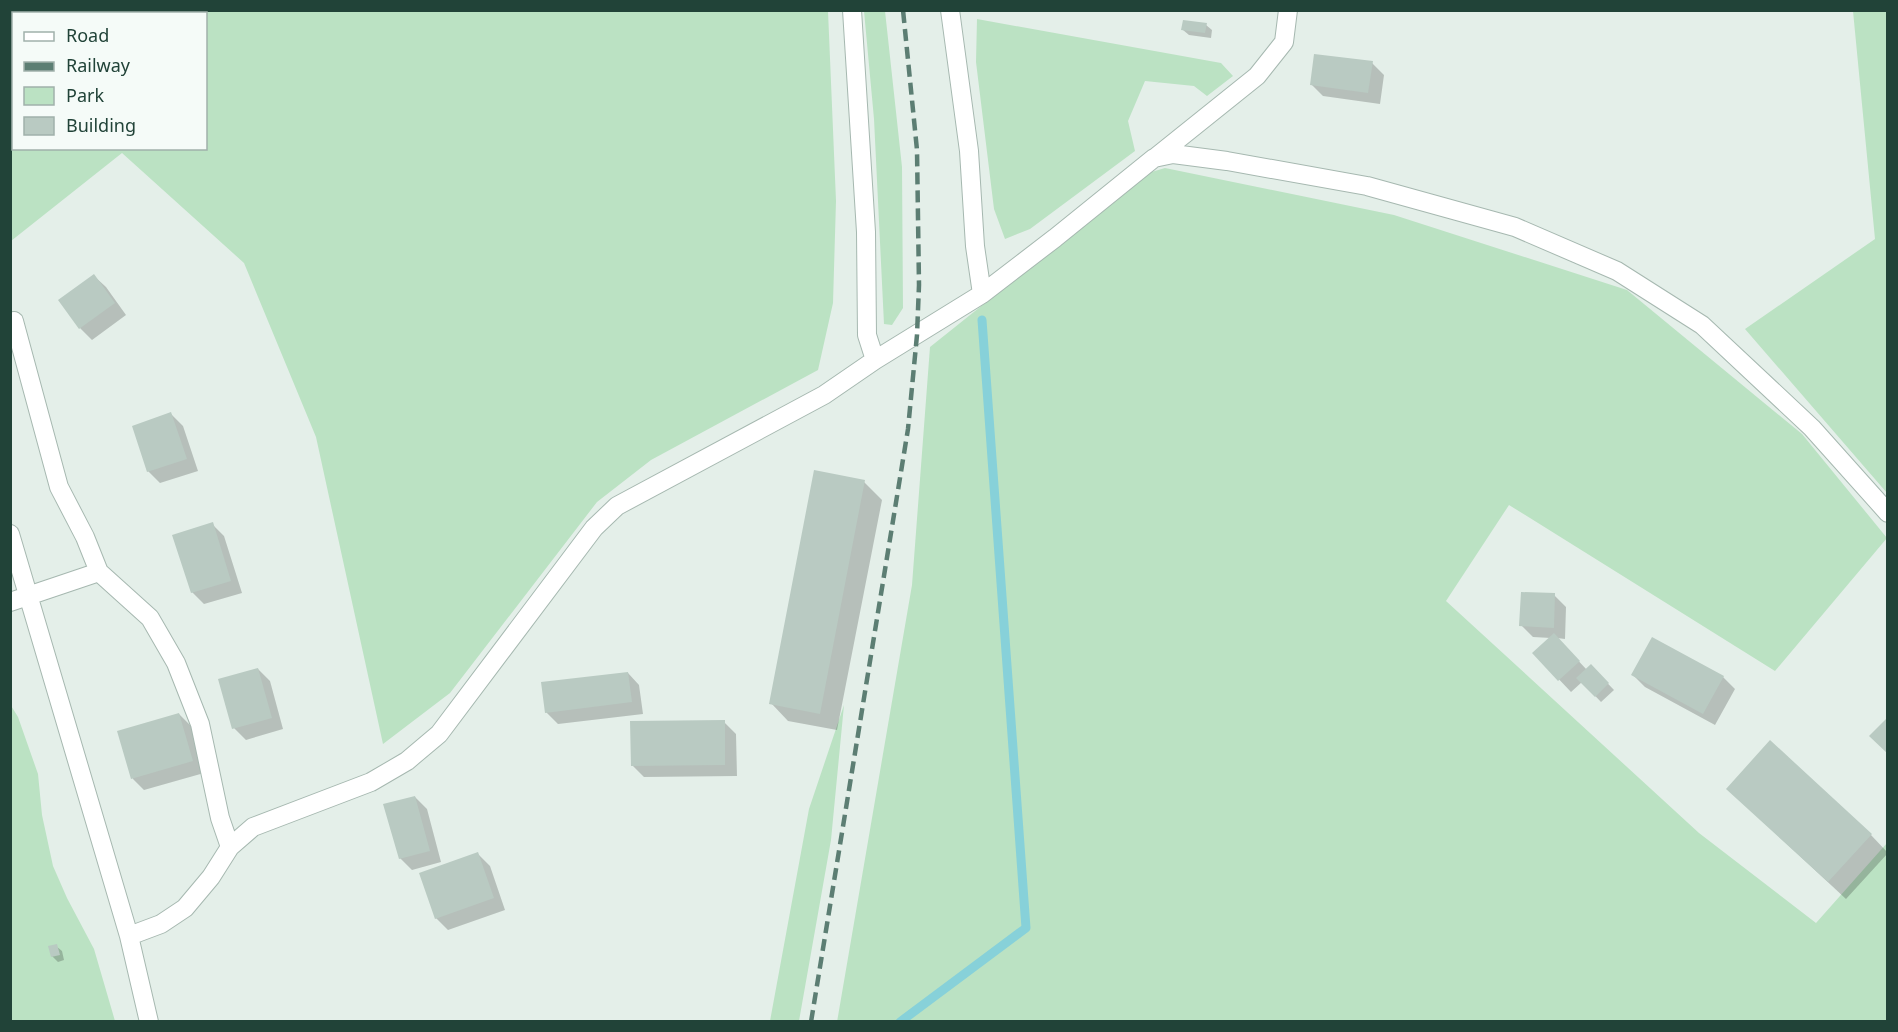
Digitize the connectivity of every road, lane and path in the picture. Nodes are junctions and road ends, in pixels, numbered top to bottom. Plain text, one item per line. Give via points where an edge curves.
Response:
1 (852, 10) edge
2 (950, 10) edge
3 (1288, 10) edge
4 (1154, 158) junction
5 (982, 294) junction
6 (14, 321) dead end
7 (875, 360) junction
8 (1887, 513) edge
9 (10, 534) edge
10 (99, 572) junction
11 (29, 595) junction
12 (10, 602) edge
13 (230, 847) junction
14 (129, 936) junction
15 (149, 1022) edge

1 - 7 street via 866,232 867,335
2 - 5 street via 969,151
3 - 4 street via 1284,42 1257,76
4 - 5 street
4 - 8 street via 1173,154 1227,160 1367,186 1515,228 1617,271 1702,325 1812,428
5 - 7 street
6 - 10 street via 59,487
7 - 13 street via 824,395 617,506 594,528 439,734 407,762 370,782 253,827
9 - 11 street
10 - 11 street
10 - 13 street via 150,618 176,663 200,724
11 - 12 street
11 - 14 street
13 - 14 street via 185,908 161,924
14 - 15 street

